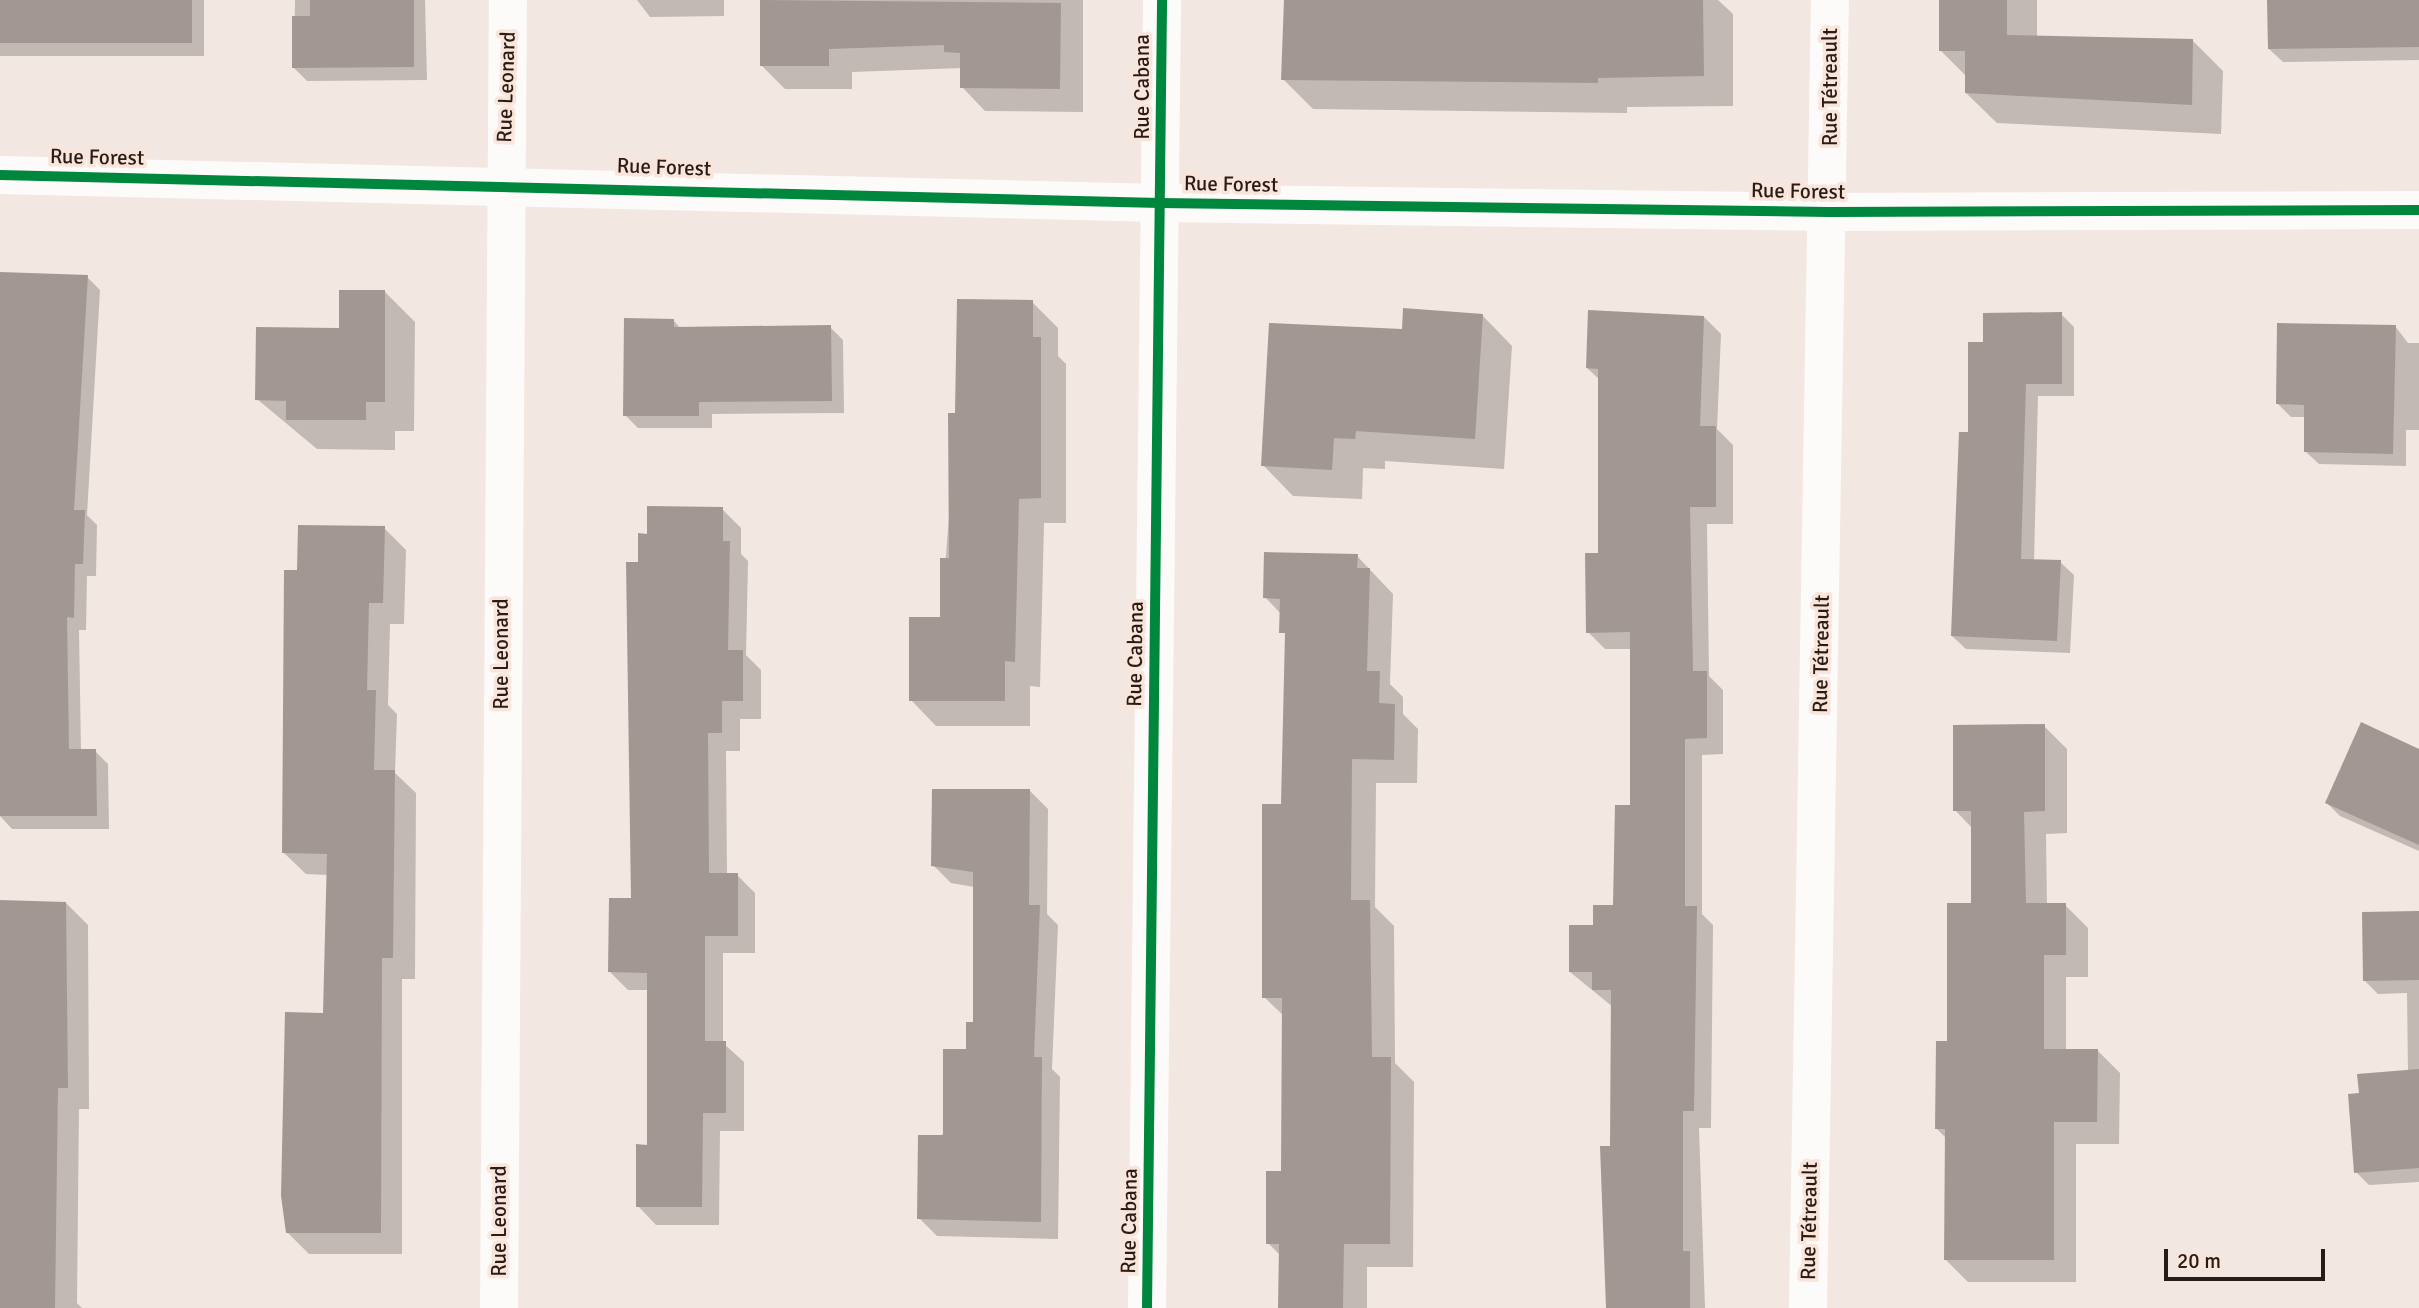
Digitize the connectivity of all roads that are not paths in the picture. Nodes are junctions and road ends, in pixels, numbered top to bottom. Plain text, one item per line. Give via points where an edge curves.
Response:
1 (508, 0) edge
2 (1162, 0) edge
3 (1830, 0) edge
4 (0, 175) edge
5 (503, 182) junction
6 (1160, 203) junction
7 (2419, 210) edge
8 (1829, 212) junction
9 (499, 1308) edge
10 (1147, 1308) edge
11 (1808, 1308) edge

1 - 5 street, Rue Leonard
2 - 6 street, Rue Cabana
3 - 8 street, Rue Tétreault
4 - 5 street, Rue Forest
5 - 6 street, Rue Forest
5 - 9 street, Rue Leonard
6 - 8 street, Rue Forest
6 - 10 street, Rue Cabana
7 - 8 street, Rue Forest
8 - 11 street, Rue Tétreault

